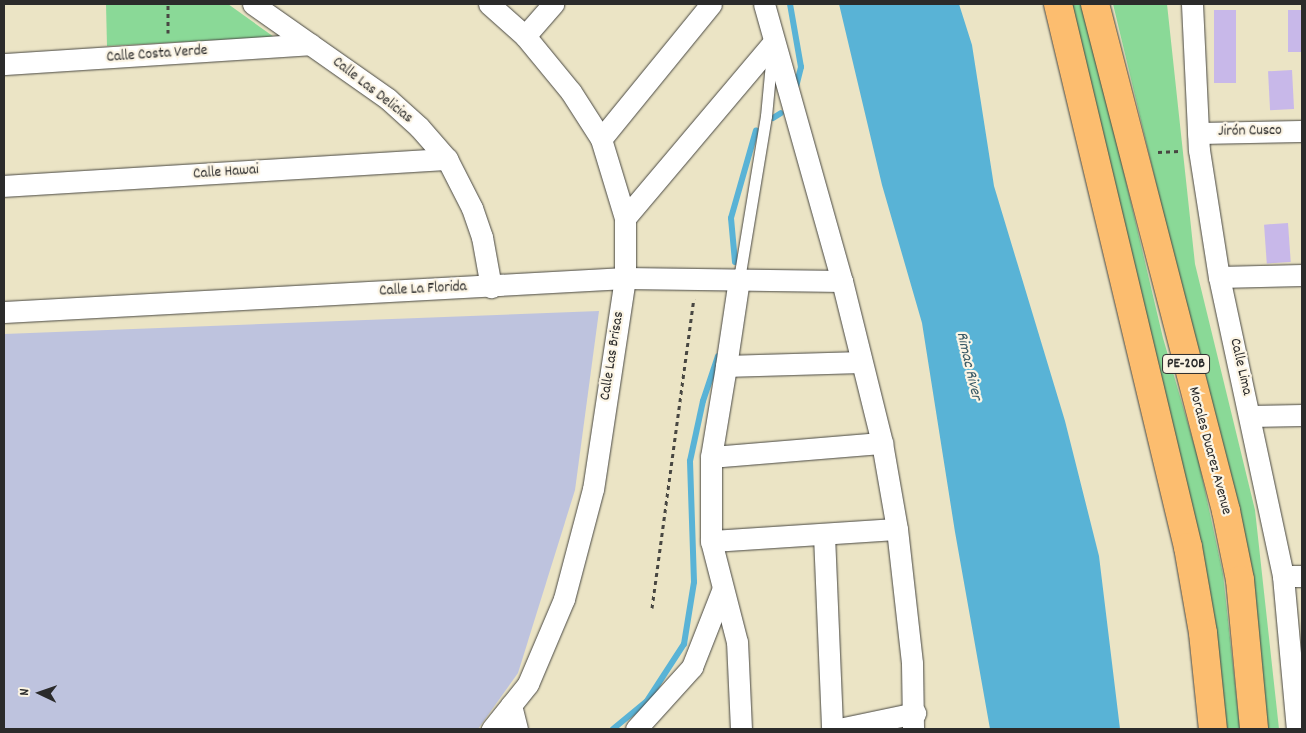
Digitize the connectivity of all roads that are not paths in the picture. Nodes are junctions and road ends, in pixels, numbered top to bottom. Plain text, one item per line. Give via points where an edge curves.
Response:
1 (253, 4) edge
2 (489, 4) edge
3 (552, 4) edge
4 (710, 4) edge
5 (764, 4) edge
6 (1058, 4) edge
7 (1095, 4) edge
8 (1192, 4) edge
9 (525, 36) junction
10 (773, 43) junction
11 (310, 44) junction
12 (4, 64) edge
13 (1302, 131) edge
14 (601, 139) junction
15 (1199, 142) junction
16 (447, 159) junction
17 (4, 186) edge
18 (625, 218) junction
19 (1218, 276) junction
20 (1302, 276) edge
21 (625, 278) junction
22 (739, 279) junction
23 (842, 281) junction
24 (491, 287) junction
25 (4, 312) edge
26 (860, 362) junction
27 (726, 366) junction
28 (1251, 416) junction
29 (1302, 416) edge
30 (882, 443) junction
31 (711, 457) junction
32 (897, 529) junction
33 (824, 535) junction
34 (711, 541) junction
35 (1293, 576) edge
36 (722, 591) junction
37 (1298, 691) edge
38 (511, 705) junction
39 (914, 721) edge
40 (492, 729) edge
41 (517, 729) edge
42 (636, 729) edge
43 (741, 729) edge
44 (832, 729) edge
45 (839, 729) edge
46 (1213, 729) edge
47 (1254, 729) edge
48 (1297, 729) edge

1 - 11 street, Calle Las Delicias
2 - 9 street, Calle Las Brisas
3 - 9 street
4 - 14 street
5 - 10 street
6 - 46 highway, PE-20B via 1188,547 1203,633
7 - 47 highway, Morales Duarez Avenue / PE-20B via 1226,511 1240,580
8 - 15 street, Calle Lima
9 - 14 street, Calle Las Brisas via 571,92
10 - 18 street
10 - 22 lane via 766,116
10 - 23 street
11 - 12 street, Calle Costa Verde
11 - 16 street, Calle Las Delicias via 388,100 419,127
13 - 15 street, Jirón Cusco
14 - 18 street, Calle Las Brisas
15 - 19 street, Calle Lima
16 - 17 street, Calle Hawai
16 - 24 street, Calle Las Delicias via 480,230
18 - 21 street, Calle Las Brisas
19 - 20 street
19 - 28 street, Calle Lima
21 - 22 street, Calle La Florida
21 - 24 street, Calle La Florida
21 - 38 street, Calle Las Brisas via 593,489 580,544 564,599 532,676
22 - 23 street, Calle La Florida
22 - 27 street
23 - 26 street
24 - 25 street, Calle La Florida
26 - 27 street
26 - 30 street
27 - 31 street
28 - 29 street
28 - 35 street, Calle Lima
30 - 31 street
30 - 32 street
31 - 34 street
32 - 33 street
32 - 39 street
33 - 34 street
33 - 44 street
34 - 36 street
35 - 37 street, Calle Lima
36 - 42 street via 692,667
36 - 43 street via 738,652
37 - 48 street, Calle Lima
38 - 40 street, Calle Las Brisas
38 - 41 street
39 - 45 street

